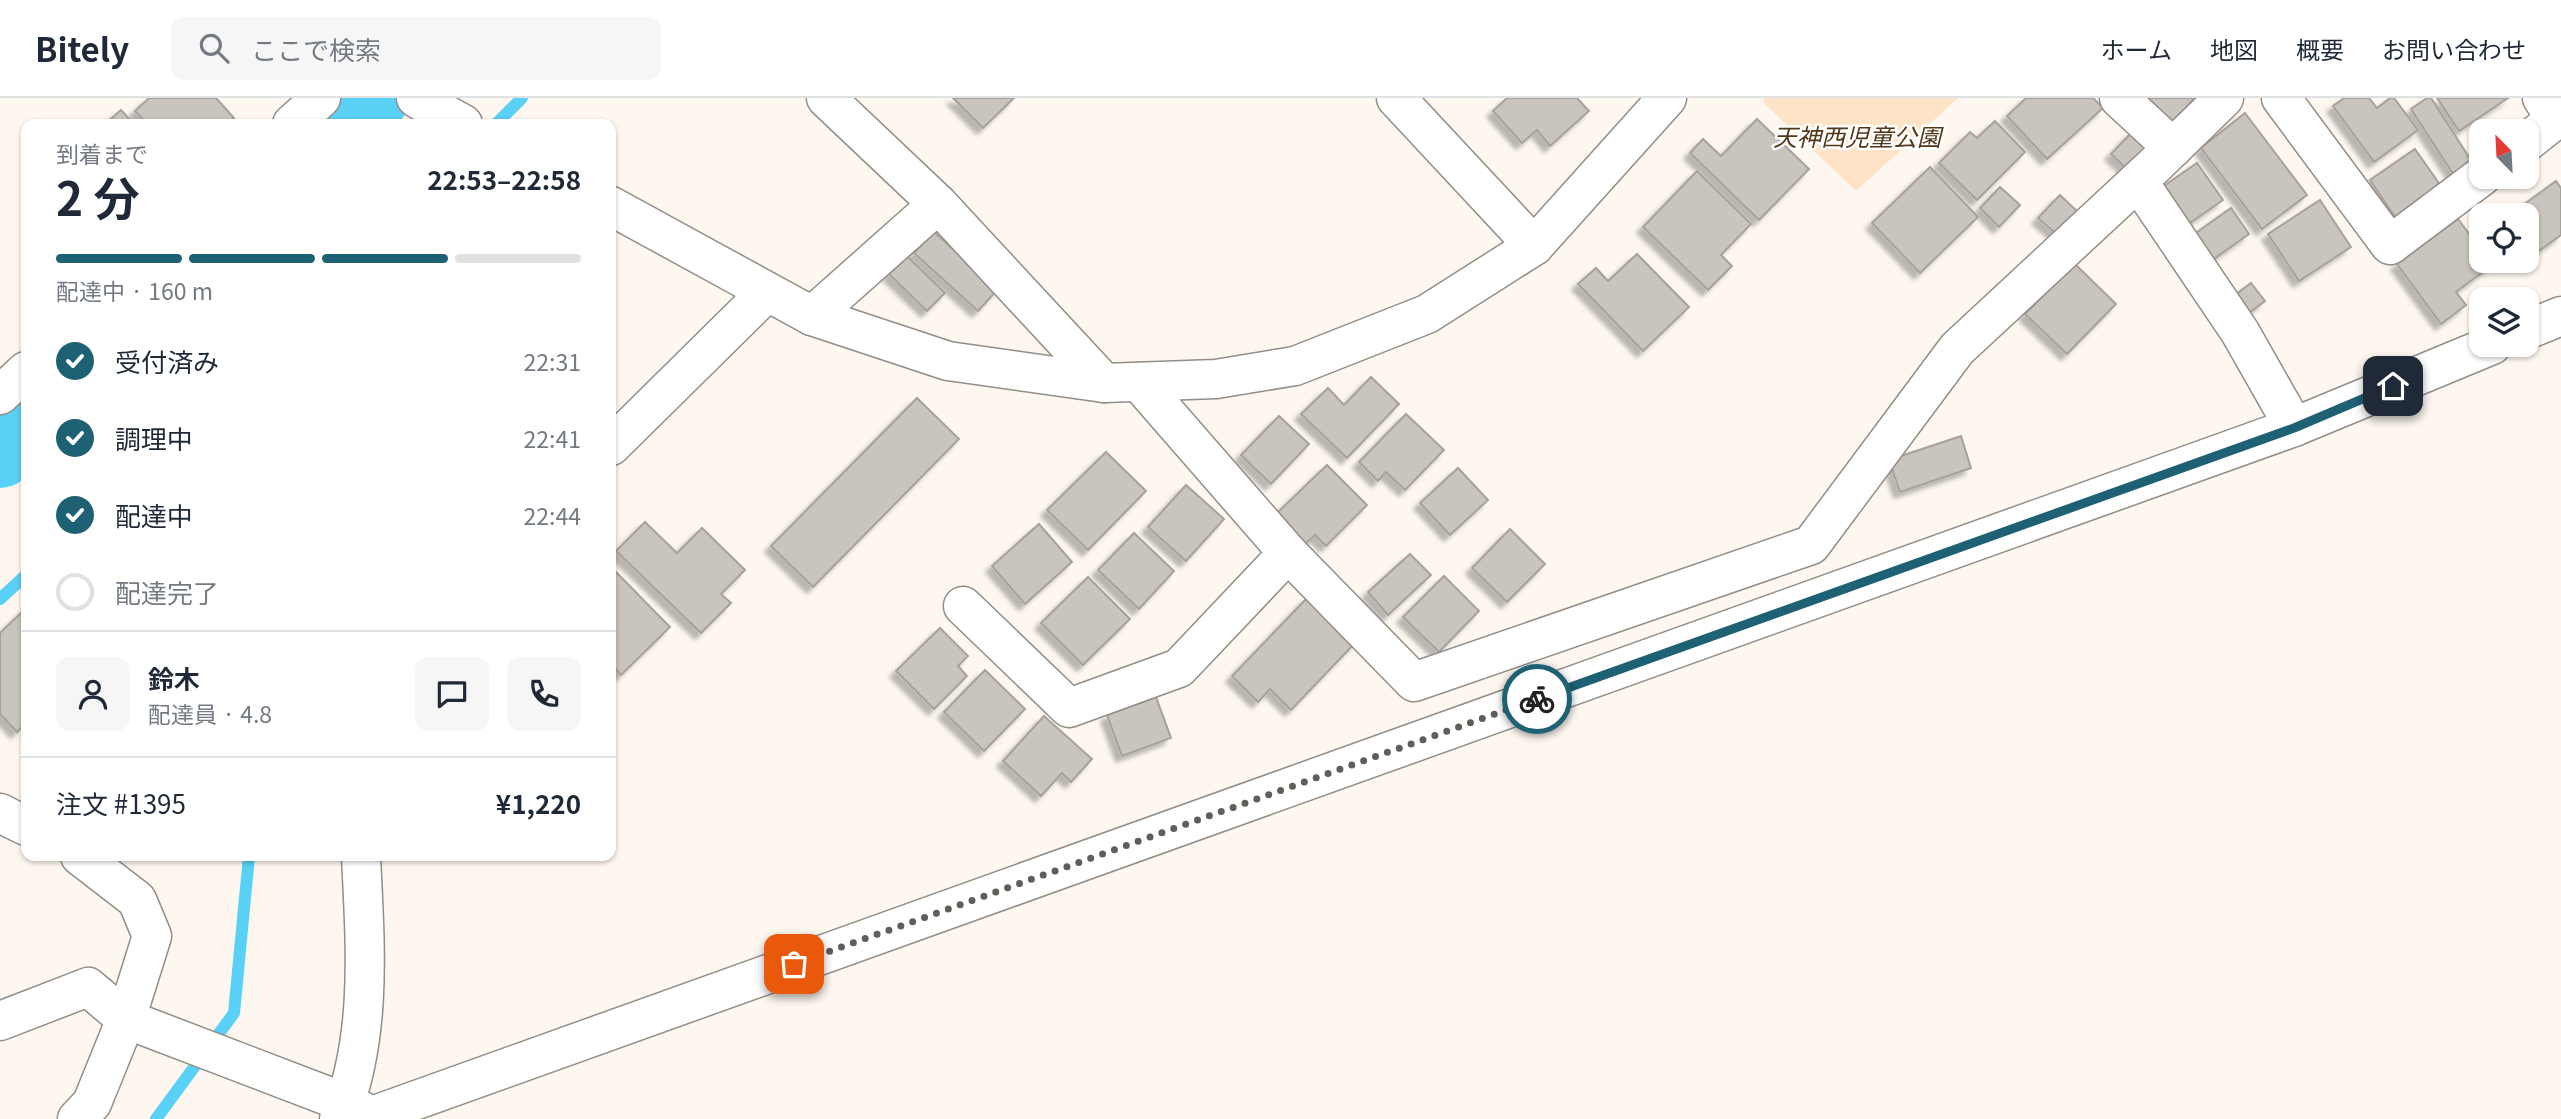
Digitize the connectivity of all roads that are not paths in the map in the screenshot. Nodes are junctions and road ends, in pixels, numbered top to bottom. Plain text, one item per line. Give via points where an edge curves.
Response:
1 (321, 98) edge
2 (416, 98) edge
3 (827, 98) edge
4 (1396, 98) edge
5 (1667, 98) edge
6 (2119, 98) edge
7 (2224, 98) edge
8 (2281, 98) edge
9 (2542, 98) edge
10 (298, 119) edge
11 (454, 119) edge
12 (2539, 133) edge
13 (2173, 148) junction
14 (2138, 181) junction
15 (2469, 186) edge
16 (938, 204) junction
17 (616, 209) edge
18 (1534, 246) junction
19 (767, 292) junction
20 (812, 316) junction
21 (2561, 316) edge
22 (2539, 325) edge
23 (2469, 355) edge
24 (21, 376) edge
25 (1122, 382) junction
26 (0, 395) edge
27 (2294, 428) junction
28 (616, 441) edge
29 (1288, 553) junction
30 (963, 606) dead end
31 (0, 813) edge
32 (21, 824) edge
33 (86, 861) edge
34 (361, 861) edge
35 (126, 1019) junction
36 (0, 1021) edge
37 (342, 1111) edge
38 (77, 1119) edge

1 - 10 street
2 - 11 street
3 - 16 street
4 - 18 street
5 - 18 street
6 - 13 street
7 - 13 street
8 - 15 street via 2390,245
9 - 12 street via 2556,120
13 - 14 street
14 - 27 street via 2240,332
14 - 29 street via 1956,349 1811,545 1414,682
16 - 20 street
16 - 25 street
17 - 19 street
18 - 25 street via 1427,314 1295,366 1216,379
19 - 20 street
19 - 28 street
20 - 25 street via 948,361
21 - 22 street
23 - 27 street
24 - 26 street
25 - 29 street
27 - 37 street via 372,1116
29 - 30 street via 1179,668 1069,708
31 - 32 street
33 - 35 street via 137,900 152,936
34 - 37 street via 367,970 359,1044
35 - 36 street via 88,987
35 - 37 street
35 - 38 street via 92,1103

